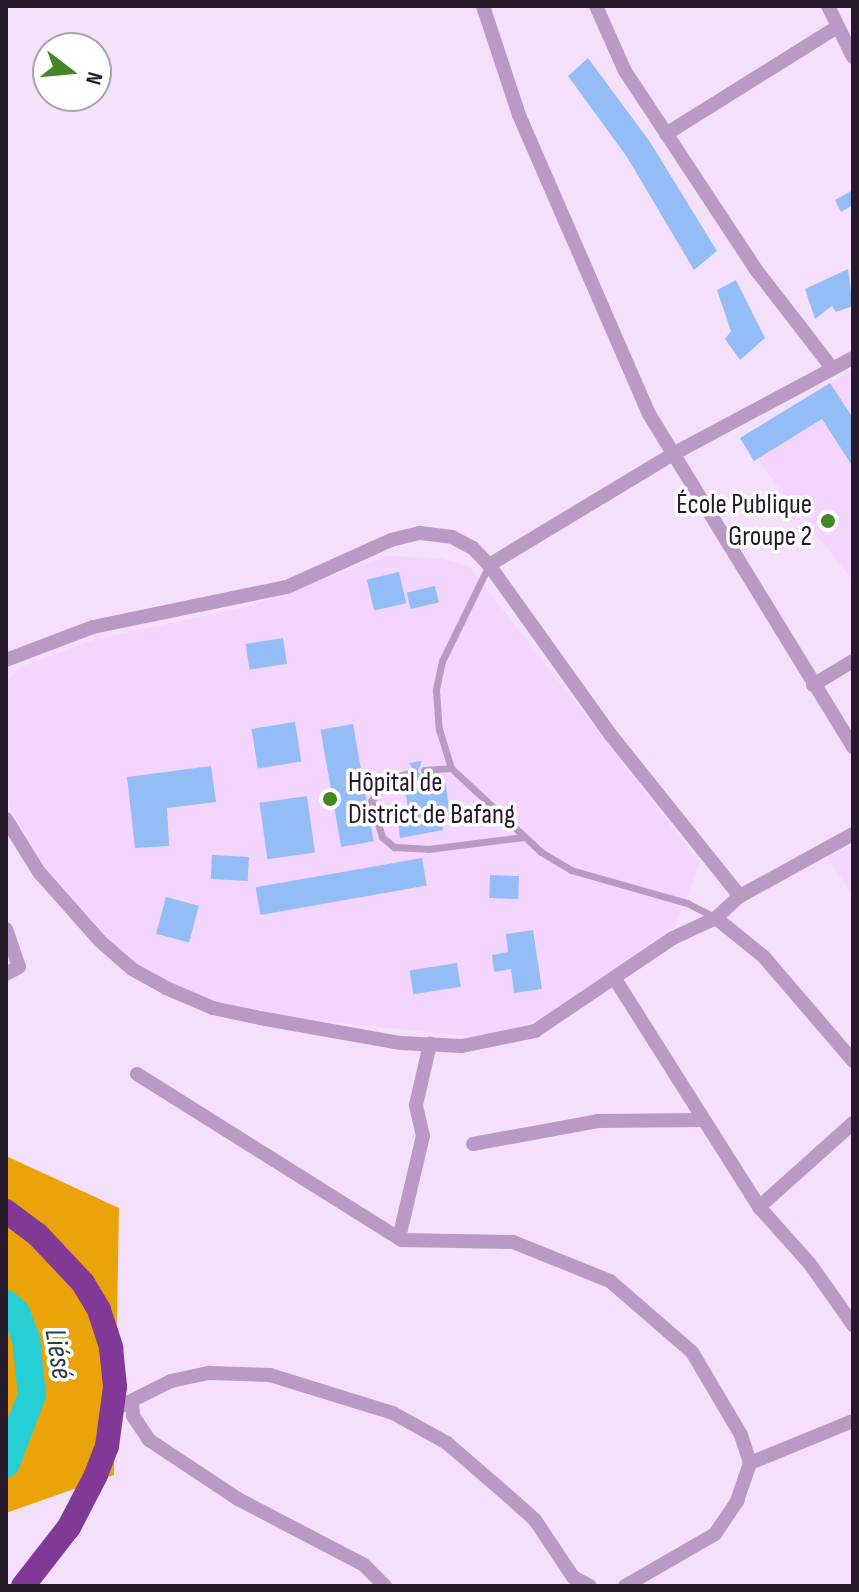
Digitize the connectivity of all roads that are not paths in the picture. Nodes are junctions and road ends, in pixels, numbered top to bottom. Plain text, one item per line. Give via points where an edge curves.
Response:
1 (483, 6) edge
2 (596, 6) edge
3 (828, 6) edge
4 (837, 27) junction
5 (853, 57) edge
6 (666, 134) junction
7 (853, 358) edge
8 (832, 368) junction
9 (673, 454) junction
10 (489, 565) junction
11 (6, 660) edge
12 (853, 661) edge
13 (813, 685) junction
14 (853, 747) edge
15 (451, 768) junction
16 (424, 770) dead end
17 (410, 773) dead end
18 (6, 819) edge
19 (853, 834) edge
20 (523, 837) junction
21 (11, 844) edge
22 (740, 896) junction
23 (716, 918) junction
24 (6, 929) edge
25 (6, 974) edge
26 (615, 979) junction
27 (430, 1044) junction
28 (853, 1061) edge
29 (137, 1074) dead end
30 (701, 1120) junction
31 (853, 1123) edge
32 (473, 1144) dead end
33 (759, 1207) junction
34 (6, 1211) edge
35 (399, 1238) junction
36 (853, 1325) edge
37 (123, 1405) junction
38 (853, 1421) edge
39 (750, 1463) junction
40 (23, 1586) edge
41 (385, 1586) edge
42 (590, 1586) edge
43 (625, 1586) edge

1 - 9 street via 519,115 649,414
2 - 6 street via 625,71
3 - 4 street
4 - 5 street
4 - 6 street
6 - 8 street via 757,271
7 - 8 street
8 - 9 street
9 - 10 street
9 - 13 street
10 - 11 street via 452,537 420,533 391,540 287,587 93,627
10 - 15 lane via 448,647 436,690 439,729
10 - 22 street via 610,734
12 - 13 street
13 - 14 street
15 - 16 lane
15 - 20 lane
17 - 20 lane via 391,778 371,801 382,837 394,847 428,849
18 - 21 street
19 - 22 street
20 - 23 lane via 571,870 687,903
21 - 27 street via 100,941 132,969 166,988 213,1008 260,1018
22 - 23 street
23 - 26 street via 673,938
23 - 28 street via 764,957
24 - 25 street via 19,967
26 - 27 street via 558,1019 510,1040
26 - 30 street
27 - 35 street via 416,1105 423,1136
29 - 35 street
30 - 32 street via 598,1121
30 - 33 street
31 - 33 street
33 - 36 street via 810,1264
34 - 37 highway via 65,1260 99,1310
35 - 39 street via 420,1243 513,1242 610,1281 635,1297 692,1352 741,1435
37 - 40 highway via 69,1527
37 - 41 street via 149,1440 238,1499 364,1565
37 - 42 street via 171,1381 210,1373 270,1375 393,1413 447,1443 515,1502 535,1520 573,1577
38 - 39 street
39 - 43 street via 737,1501 715,1534

